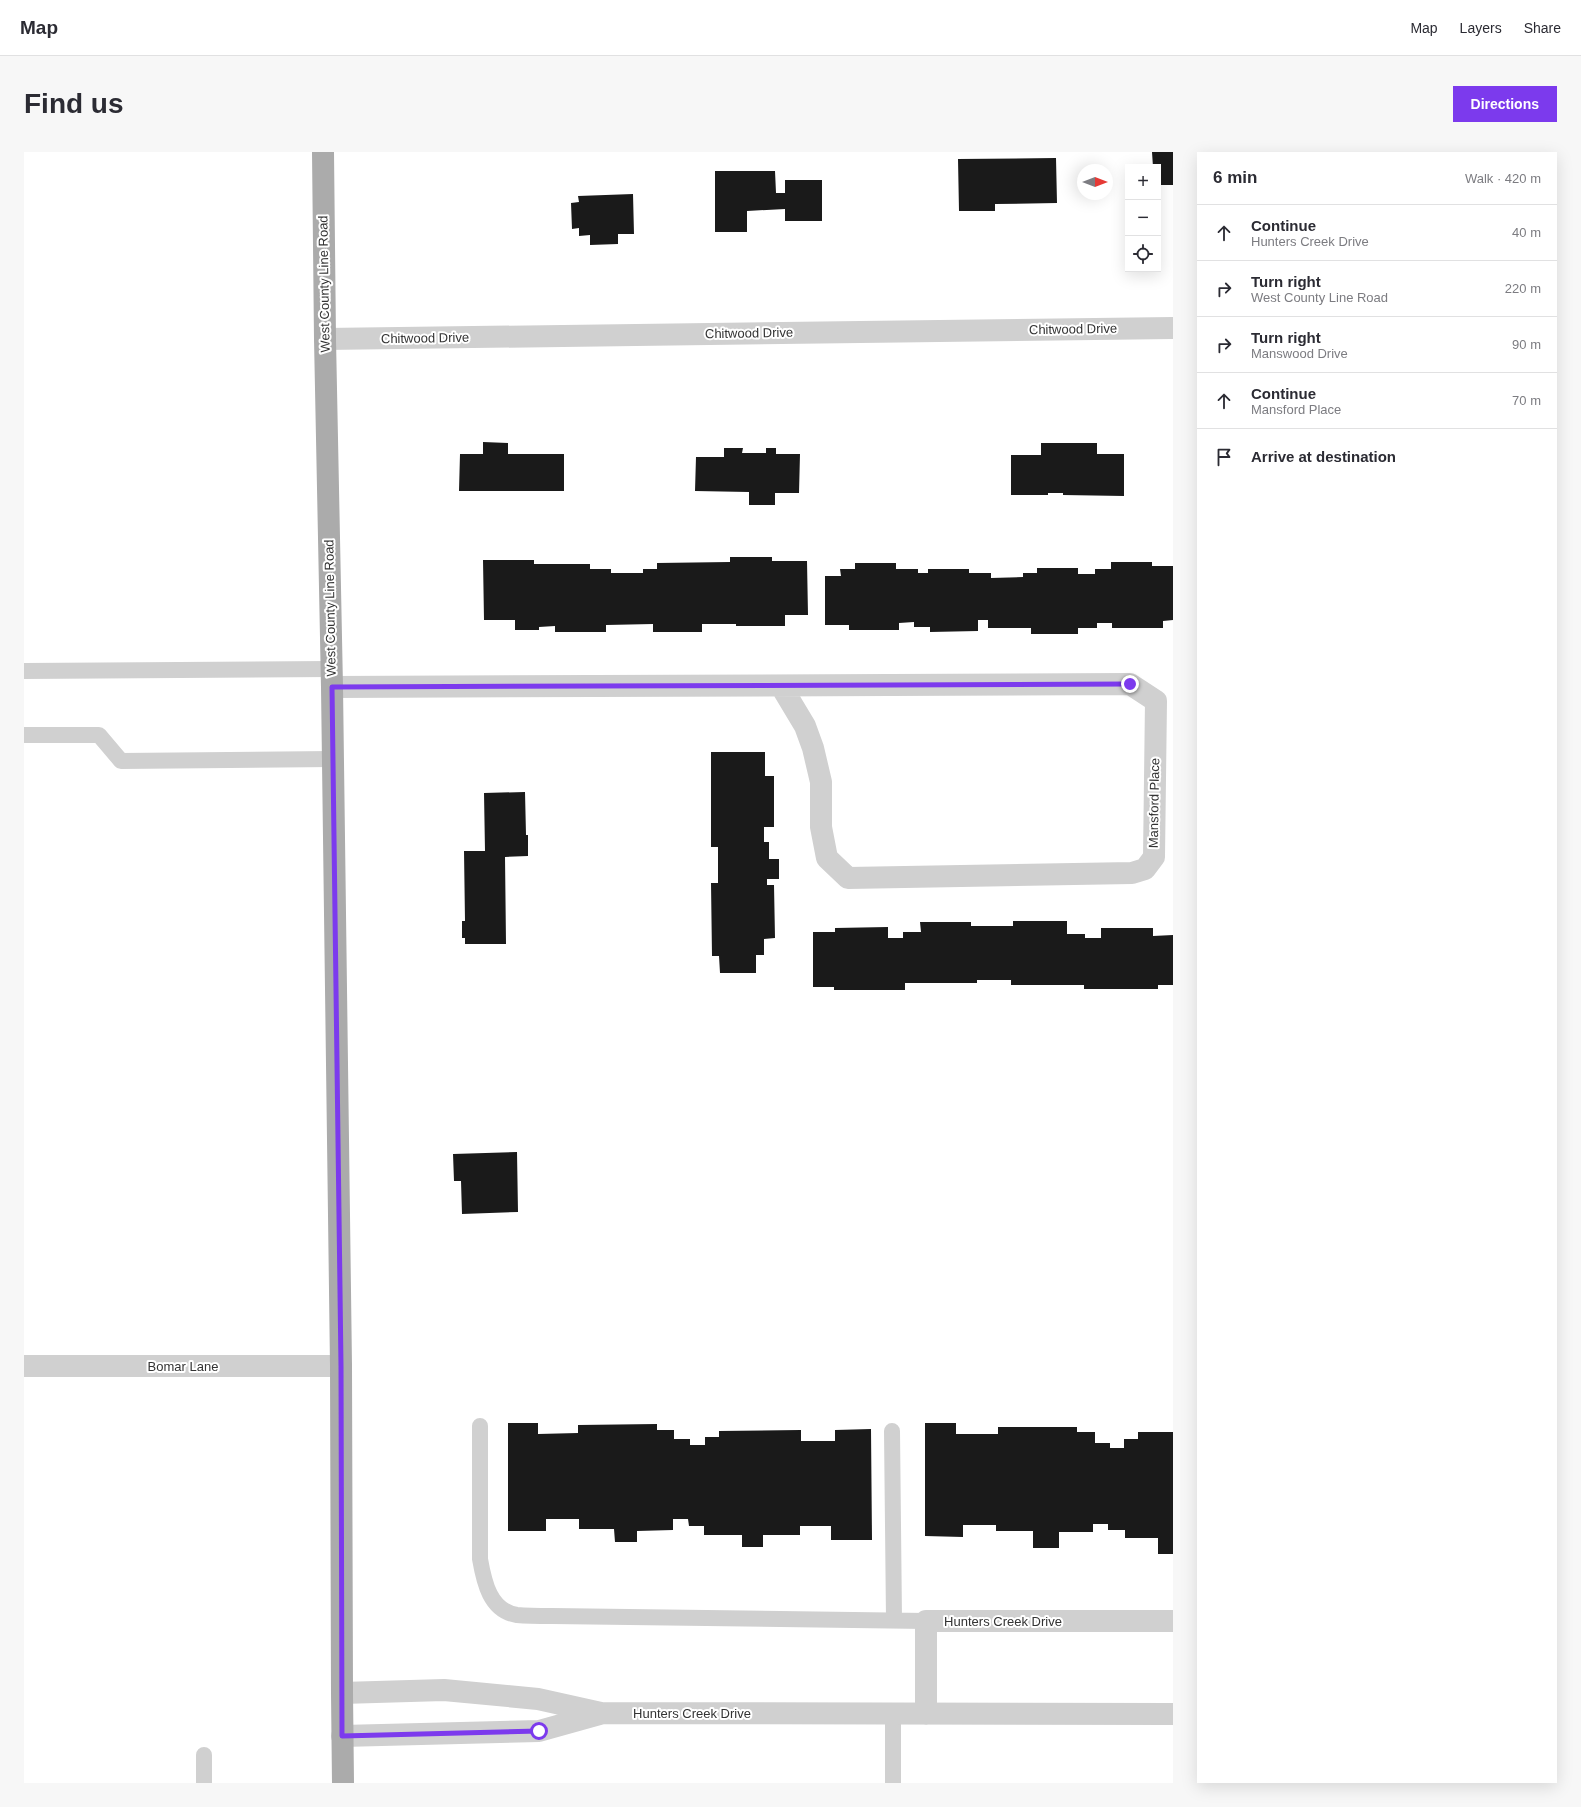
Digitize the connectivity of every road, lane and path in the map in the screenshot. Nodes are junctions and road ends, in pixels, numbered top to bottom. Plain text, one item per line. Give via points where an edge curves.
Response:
1 (323, 152) edge
2 (1173, 328) edge
3 (325, 339) junction
4 (24, 671) edge
5 (331, 678) junction
6 (781, 686) junction
7 (24, 735) edge
8 (333, 759) junction
9 (24, 1366) edge
10 (341, 1366) junction
11 (480, 1426) dead end
12 (892, 1431) dead end
13 (894, 1619) junction
14 (926, 1620) junction
15 (1173, 1620) edge
16 (342, 1693) junction
17 (601, 1713) junction
18 (893, 1714) junction
19 (926, 1714) junction
20 (1173, 1714) edge
21 (342, 1736) junction
22 (204, 1755) dead end
23 (204, 1783) edge
24 (343, 1783) edge
25 (893, 1783) edge

1 - 3 main road, West County Line Road
2 - 3 street, Chitwood Drive
3 - 5 main road, West County Line Road
4 - 5 lane
5 - 6 street
5 - 8 main road, West County Line Road
6 - 6 street, Mansford Place via 805,726 813,748 821,782 821,827 827,858 848,878 1132,873 1145,869 1154,856 1156,702 1130,684
7 - 8 lane via 99,735 121,761
8 - 10 main road, West County Line Road
9 - 10 street, Bomar Lane
10 - 16 main road, West County Line Road
11 - 13 lane via 480,1559 483,1579 489,1592 496,1604 507,1612 517,1615 552,1616
12 - 13 lane
13 - 14 lane
14 - 15 street, Hunters Creek Drive
14 - 19 street, Hunters Creek Drive
16 - 17 street, Hunters Creek Drive via 444,1690 538,1699
16 - 21 main road, West County Line Road
17 - 18 street, Hunters Creek Drive
17 - 21 street, Hunters Creek Drive via 539,1731
18 - 19 street, Hunters Creek Drive
18 - 25 lane
19 - 20 street, Hunters Creek Drive
21 - 24 main road, West County Line Road
22 - 23 lane

